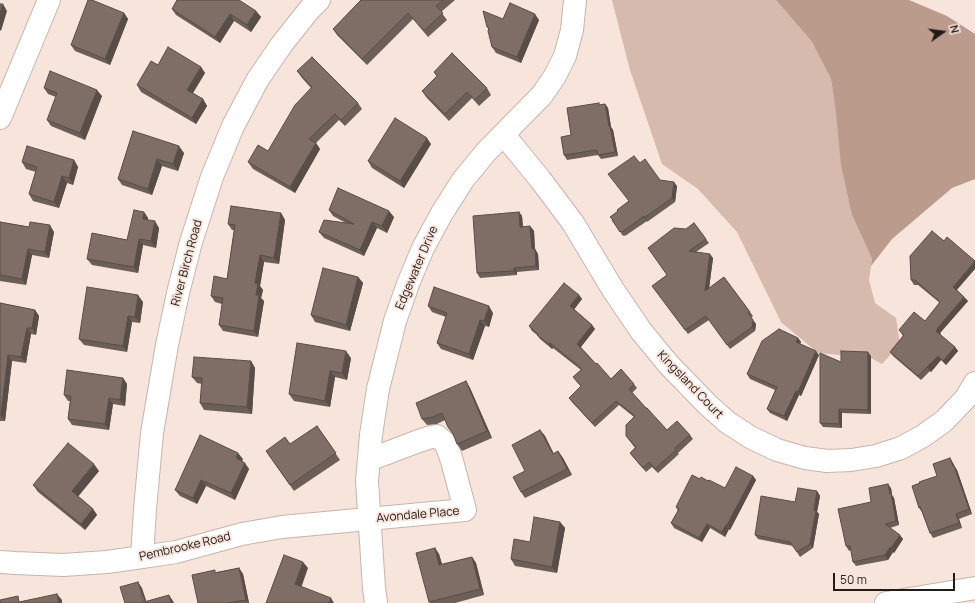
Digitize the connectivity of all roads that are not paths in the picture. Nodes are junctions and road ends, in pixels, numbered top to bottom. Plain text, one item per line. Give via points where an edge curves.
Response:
1 (49, 0) edge
2 (319, 0) edge
3 (575, 0) edge
4 (0, 118) edge
5 (504, 135) junction
6 (975, 383) edge
7 (369, 460) junction
8 (370, 519) junction
9 (142, 558) junction
10 (0, 562) edge
11 (975, 588) edge
12 (376, 603) edge
13 (886, 603) edge

1 - 4 street
2 - 9 street, River Birch Road via 258,79 233,126 212,177 191,242 167,345 152,433
3 - 5 street, Edgewater Drive via 572,30 565,56 555,76 542,95
5 - 6 street, Kingsland Court via 573,223 641,332 708,405 727,422 750,437 776,450 805,458 851,460 876,456 901,448 923,436 966,398
5 - 7 street, Edgewater Drive via 463,180 423,248 408,284 395,321 378,389
7 - 8 street, Edgewater Drive via 367,481
7 - 8 street, Avondale Place via 437,436 446,444 465,510
8 - 9 street, Pembrooke Road via 282,527
8 - 12 street, Edgewater Drive
9 - 10 street, Pembrooke Road via 63,564
11 - 13 street

